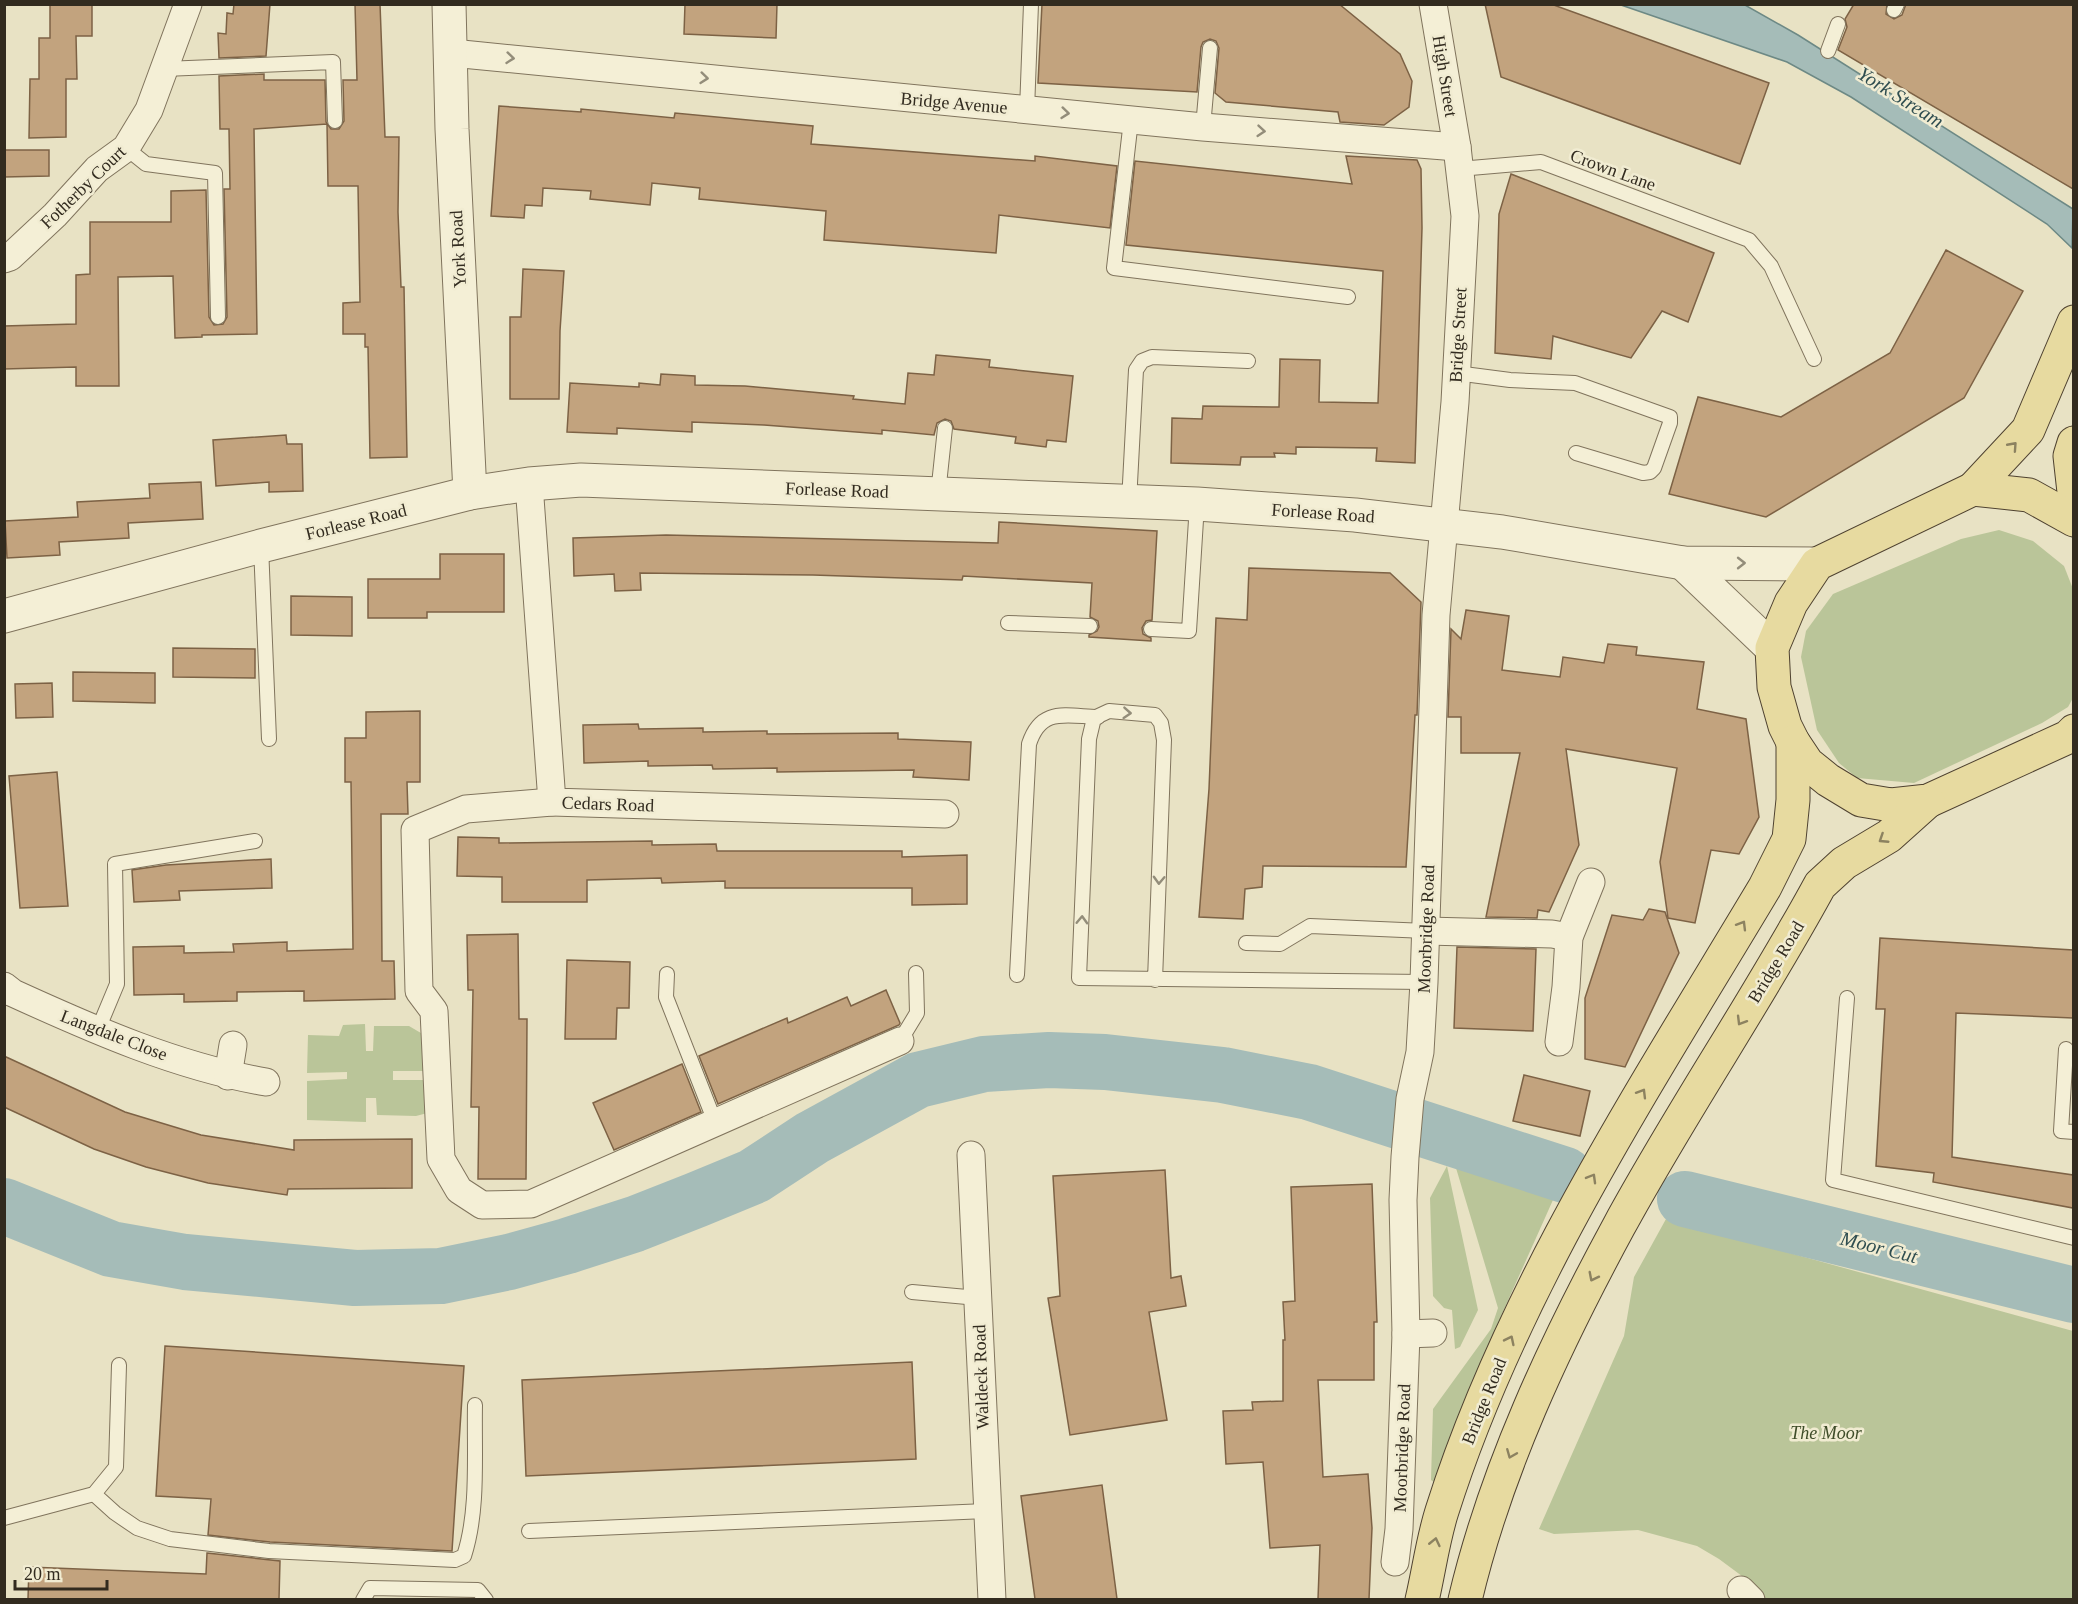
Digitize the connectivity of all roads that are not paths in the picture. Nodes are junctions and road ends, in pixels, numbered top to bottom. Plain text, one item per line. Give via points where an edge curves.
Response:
1 (188, 4) edge
2 (450, 4) edge
3 (1031, 4) edge
4 (1433, 4) edge
5 (1838, 24) dead end
6 (1210, 48) dead end
7 (1828, 51) dead end
8 (452, 53) junction
9 (164, 69) junction
10 (1027, 110) junction
11 (1131, 120) junction
12 (335, 121) dead end
13 (1203, 127) junction
14 (126, 148) junction
15 (1458, 158) junction
16 (4, 259) edge
17 (1348, 297) dead end
18 (218, 317) dead end
19 (2073, 322) edge
20 (1814, 359) dead end
21 (1248, 361) dead end
22 (1456, 373) junction
23 (945, 428) dead end
24 (2073, 443) edge
25 (1576, 453) dead end
26 (529, 484) junction
27 (1973, 489) junction
28 (2073, 492) edge
29 (470, 493) junction
30 (938, 494) junction
31 (1129, 502) junction
32 (1197, 504) junction
33 (2073, 520) edge
34 (1444, 524) junction
35 (261, 546) junction
36 (1683, 563) junction
37 (1816, 564) junction
38 (4, 616) edge
39 (1008, 623) dead end
40 (1090, 626) dead end
41 (1151, 629) dead end
42 (1772, 648) junction
43 (1098, 717) junction
44 (2072, 735) edge
45 (269, 739) dead end
46 (1793, 742) junction
47 (1928, 801) junction
48 (552, 802) junction
49 (945, 814) dead end
50 (255, 841) dead end
51 (1592, 882) dead end
52 (1426, 931) junction
53 (1569, 937) junction
54 (1246, 943) dead end
55 (916, 973) dead end
56 (667, 974) dead end
57 (1017, 975) dead end
58 (1155, 980) junction
59 (1424, 982) junction
60 (4, 986) edge
61 (1848, 998) dead end
62 (97, 1032) junction
63 (900, 1041) joint
64 (1558, 1042) dead end
65 (233, 1045) dead end
66 (2066, 1048) dead end
67 (228, 1076) junction
68 (266, 1082) dead end
69 (715, 1122) junction
70 (2073, 1132) edge
71 (971, 1155) dead end
72 (2073, 1238) edge
73 (912, 1292) dead end
74 (978, 1298) junction
75 (1433, 1333) dead end
76 (1406, 1334) junction
77 (118, 1365) dead end
78 (475, 1405) dead end
79 (94, 1494) junction
80 (1493, 1509) junction
81 (986, 1511) junction
82 (4, 1518) edge
83 (529, 1531) dead end
84 (1395, 1562) dead end
85 (363, 1599) edge
86 (486, 1599) edge
87 (992, 1599) edge
88 (1422, 1599) edge
89 (1448, 1599) edge
90 (1466, 1599) edge

1 - 9 street, Fotherby Court
2 - 8 street, York Road
3 - 10 lane
4 - 15 street, High Street
5 - 7 lane
6 - 13 lane
8 -> 10 street, Bridge Avenue
8 - 29 street, York Road via 452,129
9 - 12 lane via 333,62
9 - 14 street, Fotherby Court via 149,110
10 -> 11 street, Bridge Avenue
11 - 13 street, Bridge Avenue
11 - 17 lane via 1114,268
13 -> 15 street, Bridge Avenue
14 - 16 street, Fotherby Court via 97,169 55,215
14 - 18 lane via 146,164 215,173
15 - 20 lane, Crown Lane via 1540,162 1749,240 1771,266
15 - 22 street, Bridge Street via 1465,216
27 -> 19 main road via 2028,430
21 - 31 lane via 1152,357 1142,361 1136,370
22 - 25 lane via 1575,383 1670,417 1650,472
22 - 34 street, Bridge Street
23 - 30 lane
24 - 28 main road
26 - 29 street, Forlease Road
26 - 30 street, Forlease Road via 581,480
26 - 48 street, Cedars Road
27 - 33 main road via 2029,495
27 - 37 main road
29 - 35 street, Forlease Road
30 - 31 street, Forlease Road
31 - 32 street, Forlease Road
32 - 34 street, Forlease Road
32 - 41 lane via 1189,631
34 - 36 street, Forlease Road
34 - 52 street, Moorbridge Road via 1436,615
35 - 38 street, Forlease Road
35 - 45 lane
36 -> 37 street, Forlease Road
36 - 42 street
37 - 42 main road via 1791,603
39 - 40 lane
42 - 46 main road via 1774,687
43 - 57 lane via 1051,715 1033,730 1029,744
43 -> 58 lane via 1109,711 1155,715 1161,723 1164,740
58 -> 43 lane via 1079,978 1089,739 1094,718
44 - 47 main road
46 - 47 main road via 1807,763 1861,801 1891,805
88 -> 46 main road, Bridge Road via 1442,1512 1486,1389 1572,1212 1765,887 1789,839
47 -> 80 main road, Bridge Road via 1889,836 1844,863 1820,885 1620,1225 1550,1362
48 - 49 street, Cedars Road
48 - 69 street via 466,809 415,830 419,991 434,1011 441,1160 459,1190 482,1205 531,1204
50 - 62 lane via 115,864 117,984
51 - 53 street
52 - 53 street
52 - 54 lane via 1310,926 1280,944
52 - 59 street, Moorbridge Road
53 - 64 street
55 - 63 lane via 917,1014
56 - 69 lane via 666,997
58 - 59 lane
59 - 76 street, Moorbridge Road via 1403,1200
60 - 62 street, Langdale Close
61 - 72 lane via 1833,1180
62 - 67 street, Langdale Close
63 - 69 street
65 - 67 street
66 - 70 lane via 2061,1131
67 - 68 street, Langdale Close
71 - 74 street, Waldeck Road
73 - 74 lane
74 - 81 street, Waldeck Road
75 - 76 street
76 - 84 street, Moorbridge Road
77 - 79 lane via 116,1467
78 - 79 lane via 472,1518 464,1556 455,1560 269,1551 170,1539 137,1528
79 - 82 lane
80 - 89 main road via 1462,1542
80 - 90 main road
81 - 83 lane
81 - 87 street, Waldeck Road
85 - 86 lane via 370,1588 478,1590

